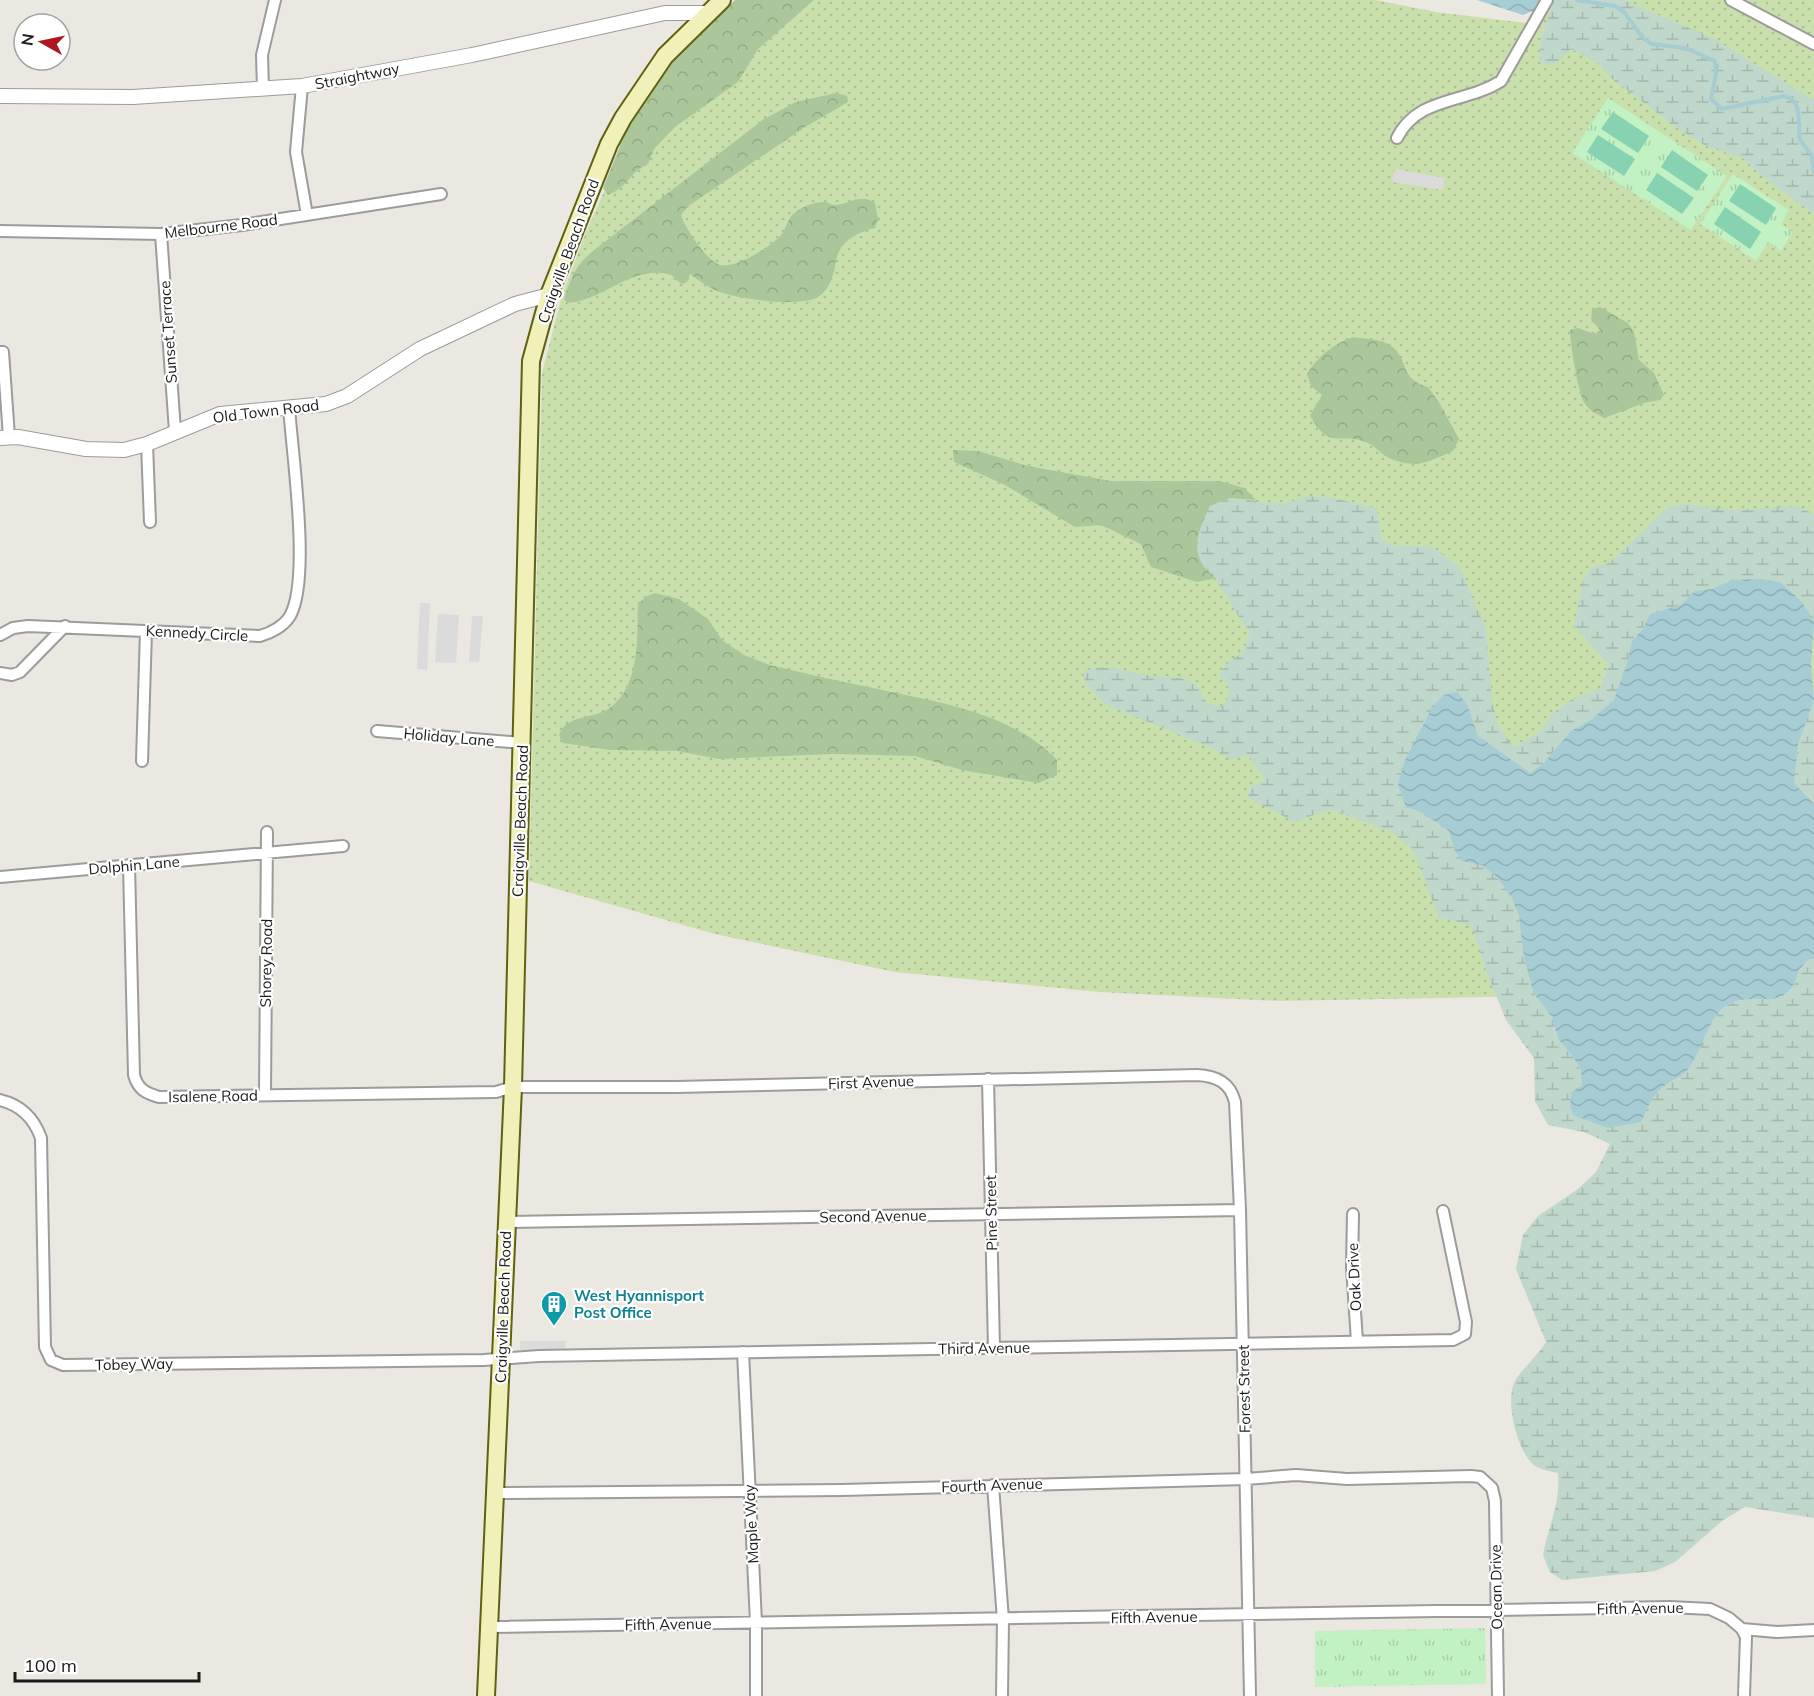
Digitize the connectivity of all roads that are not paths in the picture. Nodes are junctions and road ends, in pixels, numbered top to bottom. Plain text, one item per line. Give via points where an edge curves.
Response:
1 (275, 0) edge
2 (722, 0) edge
3 (1547, 0) edge
4 (1731, 0) edge
5 (708, 13) junction
6 (1814, 44) edge
7 (302, 86) junction
8 (263, 89) junction
9 (0, 96) edge
10 (1397, 138) dead end
11 (441, 194) dead end
12 (307, 215) junction
13 (0, 231) edge
14 (161, 234) junction
15 (549, 295) junction
16 (1, 352) edge
17 (289, 407) junction
18 (175, 431) junction
19 (4, 437) edge
20 (147, 444) junction
21 (150, 522) dead end
22 (65, 626) junction
23 (146, 631) junction
24 (0, 635) edge
25 (0, 673) edge
26 (377, 731) dead end
27 (522, 742) junction
28 (142, 761) dead end
29 (267, 832) dead end
30 (343, 846) dead end
31 (267, 854) junction
32 (129, 865) junction
33 (0, 877) edge
34 (988, 1079) junction
35 (1227, 1084) joint
36 (513, 1087) junction
37 (265, 1095) junction
38 (0, 1100) edge
39 (1240, 1210) junction
40 (1443, 1211) dead end
41 (991, 1214) junction
42 (1353, 1214) dead end
43 (506, 1222) junction
44 (1358, 1341) junction
45 (1243, 1344) junction
46 (994, 1348) junction
47 (743, 1352) junction
48 (501, 1357) junction
49 (1246, 1479) junction
50 (1485, 1481) joint
51 (993, 1485) junction
52 (749, 1491) junction
53 (495, 1493) junction
54 (1497, 1611) junction
55 (1247, 1615) junction
56 (1003, 1620) junction
57 (756, 1622) junction
58 (489, 1627) junction
59 (1742, 1629) junction
60 (1814, 1630) edge
61 (486, 1696) edge
62 (756, 1696) edge
63 (1002, 1696) edge
64 (1250, 1696) edge
65 (1498, 1696) edge
66 (1744, 1696) edge

1 - 8 street via 262,55
2 - 5 main road, Craigville Beach Road
3 - 10 street via 1501,81 1418,112
4 - 6 street
5 - 7 street, Straightway via 665,13 472,55
5 - 15 main road, Craigville Beach Road via 665,56 623,118 601,162
7 - 8 street, Straightway
7 - 12 street via 296,152
8 - 9 street, Straightway via 133,97
11 - 12 street, Melbourne Road
12 - 14 street, Melbourne Road
13 - 14 street, Melbourne Road
14 - 18 street, Sunset Terrace
15 - 17 street, Old Town Road via 515,304 420,349 347,396 326,404
15 - 27 main road, Craigville Beach Road via 531,361
16 - 19 street
17 - 18 street, Old Town Road via 219,414
17 - 23 street, Kennedy Circle via 300,566 290,616 270,633 260,636
18 - 20 street, Old Town Road
19 - 20 street, Old Town Road via 114,451
20 - 21 street
22 - 23 street, Kennedy Circle
22 - 24 street, Kennedy Circle via 24,626
22 - 25 street via 20,672
23 - 28 street
26 - 27 street, Holiday Lane
27 - 36 main road, Craigville Beach Road
29 - 31 street, Shorey Road
30 - 31 street, Dolphin Lane
31 - 32 street, Dolphin Lane
31 - 37 street, Shorey Road
32 - 33 street, Dolphin Lane
32 - 37 street, Isalene Road via 131,1020 137,1085 159,1097
34 - 35 street, First Avenue via 1197,1075
34 - 36 street, First Avenue
34 - 41 street, Pine Street
35 - 39 street, Forest Street via 1235,1101
36 - 37 street, Isalene Road via 496,1092
36 - 43 main road, Craigville Beach Road
38 - 48 street, Tobey Way via 26,1113 41,1138 45,1347 54,1362 67,1365
39 - 41 street, Second Avenue
39 - 45 street, Forest Street
40 - 44 street, Third Avenue via 1466,1317 1465,1334 1453,1340
41 - 43 street, Second Avenue
41 - 46 street, Pine Street
42 - 44 street, Oak Drive via 1352,1267
43 - 48 main road, Craigville Beach Road
44 - 45 street, Third Avenue
45 - 46 street, Third Avenue
45 - 49 street, Forest Street
46 - 47 street, Third Avenue
47 - 48 street, Third Avenue
47 - 52 street, Maple Way
48 - 53 main road, Craigville Beach Road
49 - 50 street, Fourth Avenue via 1296,1475 1347,1479 1460,1475
49 - 51 street, Fourth Avenue
49 - 55 street, Forest Street
50 - 54 street, Ocean Drive via 1492,1488 1495,1502
51 - 52 street, Fourth Avenue
51 - 56 street
52 - 53 street, Fourth Avenue
52 - 57 street, Maple Way
53 - 58 main road, Craigville Beach Road
54 - 55 street, Fifth Avenue
54 - 59 street, Fifth Avenue via 1694,1608 1721,1613
54 - 65 street, Ocean Drive
55 - 56 street, Fifth Avenue
55 - 64 street, Forest Street
56 - 57 street, Fifth Avenue
56 - 63 street
57 - 58 street, Fifth Avenue
57 - 62 street, Maple Way
58 - 61 main road, Craigville Beach Road
59 - 60 street, Fifth Avenue
59 - 66 street via 1746,1637

